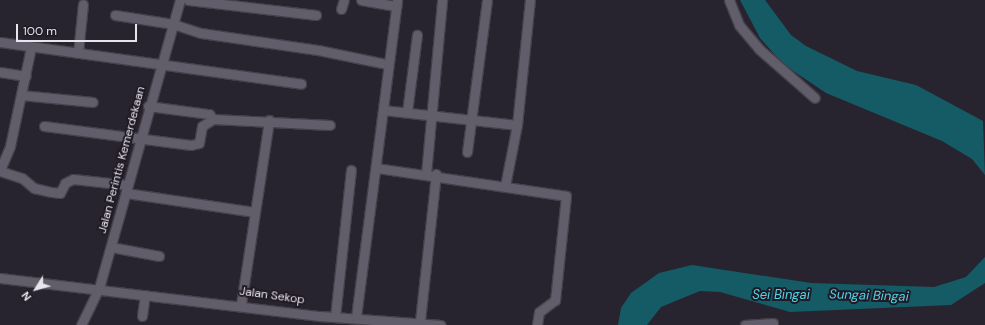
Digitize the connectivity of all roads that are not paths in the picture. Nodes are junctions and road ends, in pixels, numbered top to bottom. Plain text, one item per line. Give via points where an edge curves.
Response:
1 (180, 0) edge
2 (188, 0) edge
3 (344, 0) edge
4 (361, 0) edge
5 (442, 0) edge
6 (488, 0) edge
7 (530, 0) edge
8 (729, 0) edge
9 (397, 3) edge
10 (83, 4) dead end
11 (340, 10) dead end
12 (115, 15) dead end
13 (316, 15) dead end
14 (173, 24) junction
15 (417, 34) dead end
16 (0, 42) edge
17 (31, 47) junction
18 (78, 53) junction
19 (161, 64) junction
20 (386, 64) junction
21 (0, 72) edge
22 (26, 76) junction
23 (301, 84) dead end
24 (21, 95) junction
25 (815, 98) dead end
26 (93, 102) dead end
27 (148, 106) junction
28 (383, 110) junction
29 (407, 112) junction
30 (433, 115) junction
31 (213, 119) junction
32 (269, 120) junction
33 (474, 120) junction
34 (330, 125) dead end
35 (517, 125) junction
36 (44, 126) dead end
37 (140, 139) junction
38 (0, 145) edge
39 (10, 146) junction
40 (467, 152) dead end
41 (377, 168) junction
42 (0, 170) edge
43 (351, 170) dead end
44 (426, 174) junction
45 (436, 174) junction
46 (505, 186) junction
47 (127, 189) junction
48 (255, 212) junction
49 (111, 247) junction
50 (160, 256) dead end
51 (0, 278) edge
52 (99, 288) junction
53 (145, 295) junction
54 (241, 304) junction
55 (142, 316) dead end
56 (335, 317) junction
57 (356, 317) junction
58 (319, 320) edge
59 (420, 322) junction
60 (773, 323) dead end
61 (431, 324) edge
62 (81, 325) edge
63 (441, 325) edge
64 (537, 325) edge
65 (745, 325) edge

1 - 14 street, Jalan Perintis Kemerdekaan
2 - 13 street
3 - 11 street
4 - 9 street
5 - 30 street
6 - 33 street
7 - 35 street
8 - 25 street via 739,25 759,49
9 - 20 street
10 - 18 street
12 - 14 street
14 - 19 street, Jalan Perintis Kemerdekaan
14 - 20 street via 200,33 318,50
15 - 29 street
16 - 17 street
17 - 18 street
17 - 22 street
18 - 19 street
19 - 23 street
19 - 27 street, Jalan Perintis Kemerdekaan
20 - 28 street
21 - 22 street
22 - 24 street
24 - 26 street
24 - 39 street
27 - 31 street via 209,114
27 - 37 street, Jalan Perintis Kemerdekaan
28 - 29 street
28 - 41 street via 376,143
29 - 30 street
30 - 33 street
30 - 44 street
31 - 32 street
31 - 37 street via 202,126 195,145
32 - 34 street
32 - 48 street
33 - 35 street
33 - 40 street
35 - 46 street
36 - 37 street
37 - 47 street, Jalan Perintis Kemerdekaan
38 - 39 street
39 - 42 street
41 - 44 street
41 - 57 street
42 - 47 street via 22,178 34,188 52,192 60,192 65,183 73,179
43 - 56 street
44 - 45 street
45 - 46 street
45 - 59 street
46 - 64 street via 566,196 555,300 539,313
47 - 48 street
47 - 49 street, Jalan Perintis Kemerdekaan
48 - 54 street
49 - 50 street
49 - 52 street, Jalan Perintis Kemerdekaan
51 - 52 street, Jalan Sekop
52 - 53 street, Jalan Sekop
52 - 62 street, Jalan Perintis Kemerdekaan
53 - 54 street, Jalan Sekop
53 - 55 street
54 - 58 street, Jalan Sekop
56 - 57 street, Jalan Sekop
56 - 58 street, Jalan Sekop
57 - 59 street, Jalan Sekop
59 - 61 street, Jalan Sekop
60 - 65 street
61 - 63 street, Jalan Sekop

